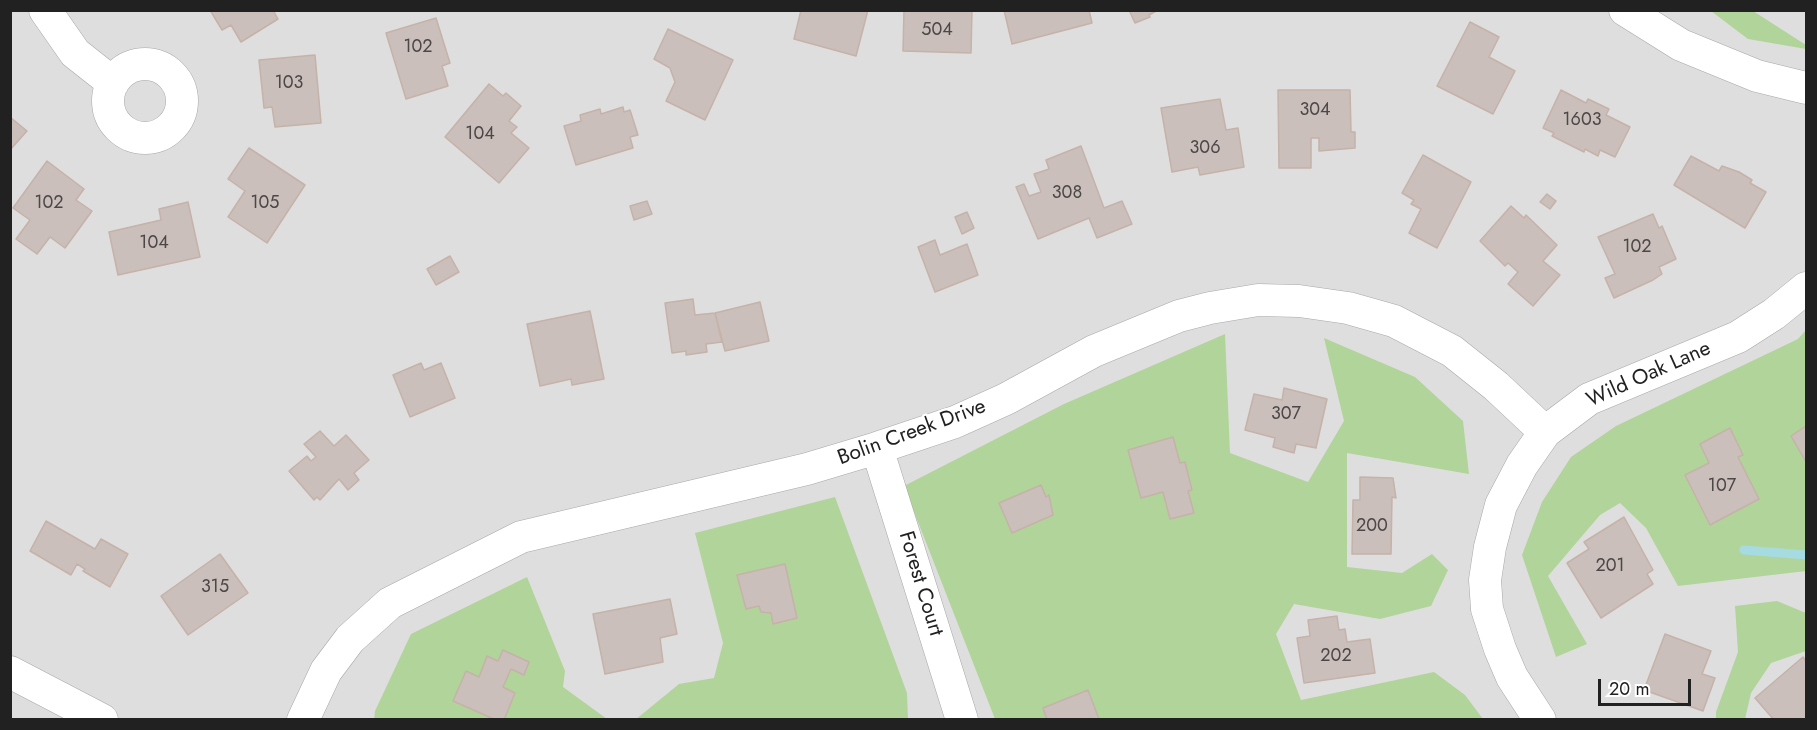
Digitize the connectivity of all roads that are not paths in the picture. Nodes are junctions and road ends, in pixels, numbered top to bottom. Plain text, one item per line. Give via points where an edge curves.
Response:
1 (45, 10) edge
2 (1625, 10) edge
3 (112, 83) dead end
4 (1806, 88) edge
5 (1806, 288) edge
6 (1545, 432) junction
7 (877, 448) junction
8 (10, 672) edge
9 (102, 720) edge
10 (303, 720) edge
11 (962, 720) edge
12 (1540, 720) edge

1 - 3 street via 75,53
2 - 4 street via 1681,45 1757,76
5 - 6 street, Wild Oak Lane via 1738,337 1589,399
6 - 7 street, Bolin Creek Drive via 1452,351 1394,321 1347,308 1258,300 1179,316 1094,351 955,422
6 - 12 street, Wild Oak Lane via 1501,505 1485,580 1487,609 1500,649 1512,677
7 - 10 street, Bolin Creek Drive via 807,469 521,537 390,603 350,639 326,671
7 - 11 street, Forest Court
8 - 9 street

